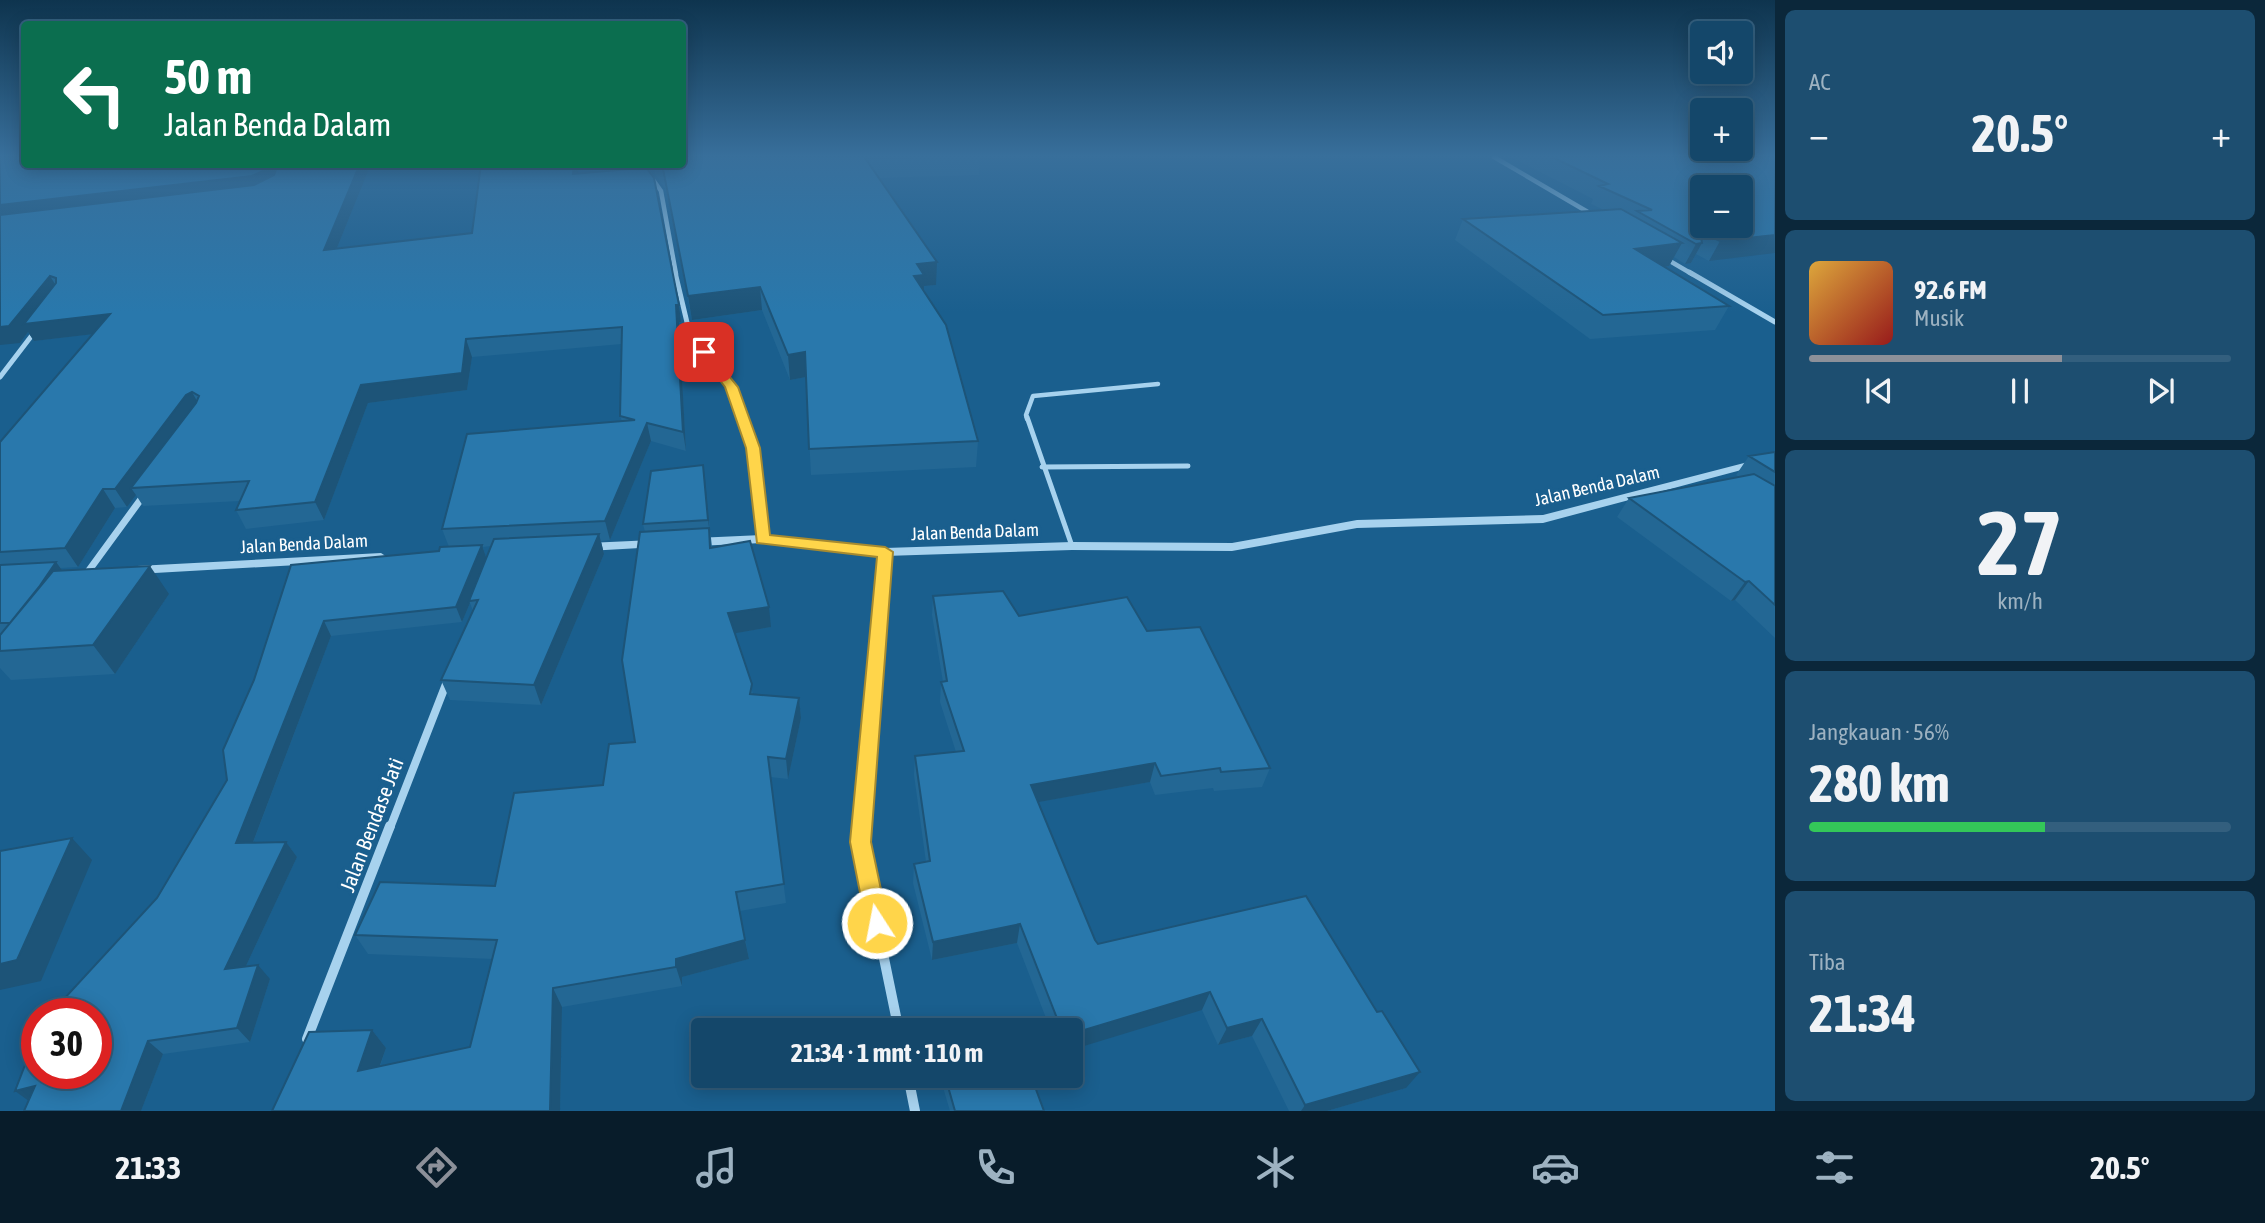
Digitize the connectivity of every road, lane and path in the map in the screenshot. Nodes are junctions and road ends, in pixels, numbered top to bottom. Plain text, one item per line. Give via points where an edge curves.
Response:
1 (664, 209) edge
2 (1582, 209) edge
3 (1597, 218) edge
4 (1656, 253) edge
5 (1775, 322) edge
6 (38, 327) edge
7 (0, 377) edge
8 (1158, 384) dead end
9 (1775, 458) edge
10 (1188, 466) dead end
11 (1042, 467) junction
12 (149, 488) edge
13 (762, 539) junction
14 (679, 543) edge
15 (665, 544) edge
16 (1072, 546) junction
17 (581, 547) edge
18 (885, 552) junction
19 (388, 557) edge
20 (128, 571) edge
21 (100, 572) edge
22 (80, 573) joint
23 (452, 668) edge
24 (896, 1018) edge
25 (303, 1050) edge
26 (910, 1088) edge
27 (915, 1111) edge

1 - 13 street via 690,335 732,387 753,448
2 - 3 street
4 - 5 street
6 - 7 street
8 - 11 lane via 1032,396 1026,415
9 - 16 street, Jalan Benda Dalam via 1728,476 1543,519 1357,524 1232,547
10 - 11 lane
11 - 16 lane
12 - 22 street
13 - 14 street, Jalan Benda Dalam
13 - 18 street, Jalan Benda Dalam
15 - 17 street
16 - 18 street, Jalan Benda Dalam
18 - 24 street via 860,842
19 - 20 street, Jalan Benda Dalam
21 - 22 street
23 - 25 street, Jalan Bendase Jati
26 - 27 street

